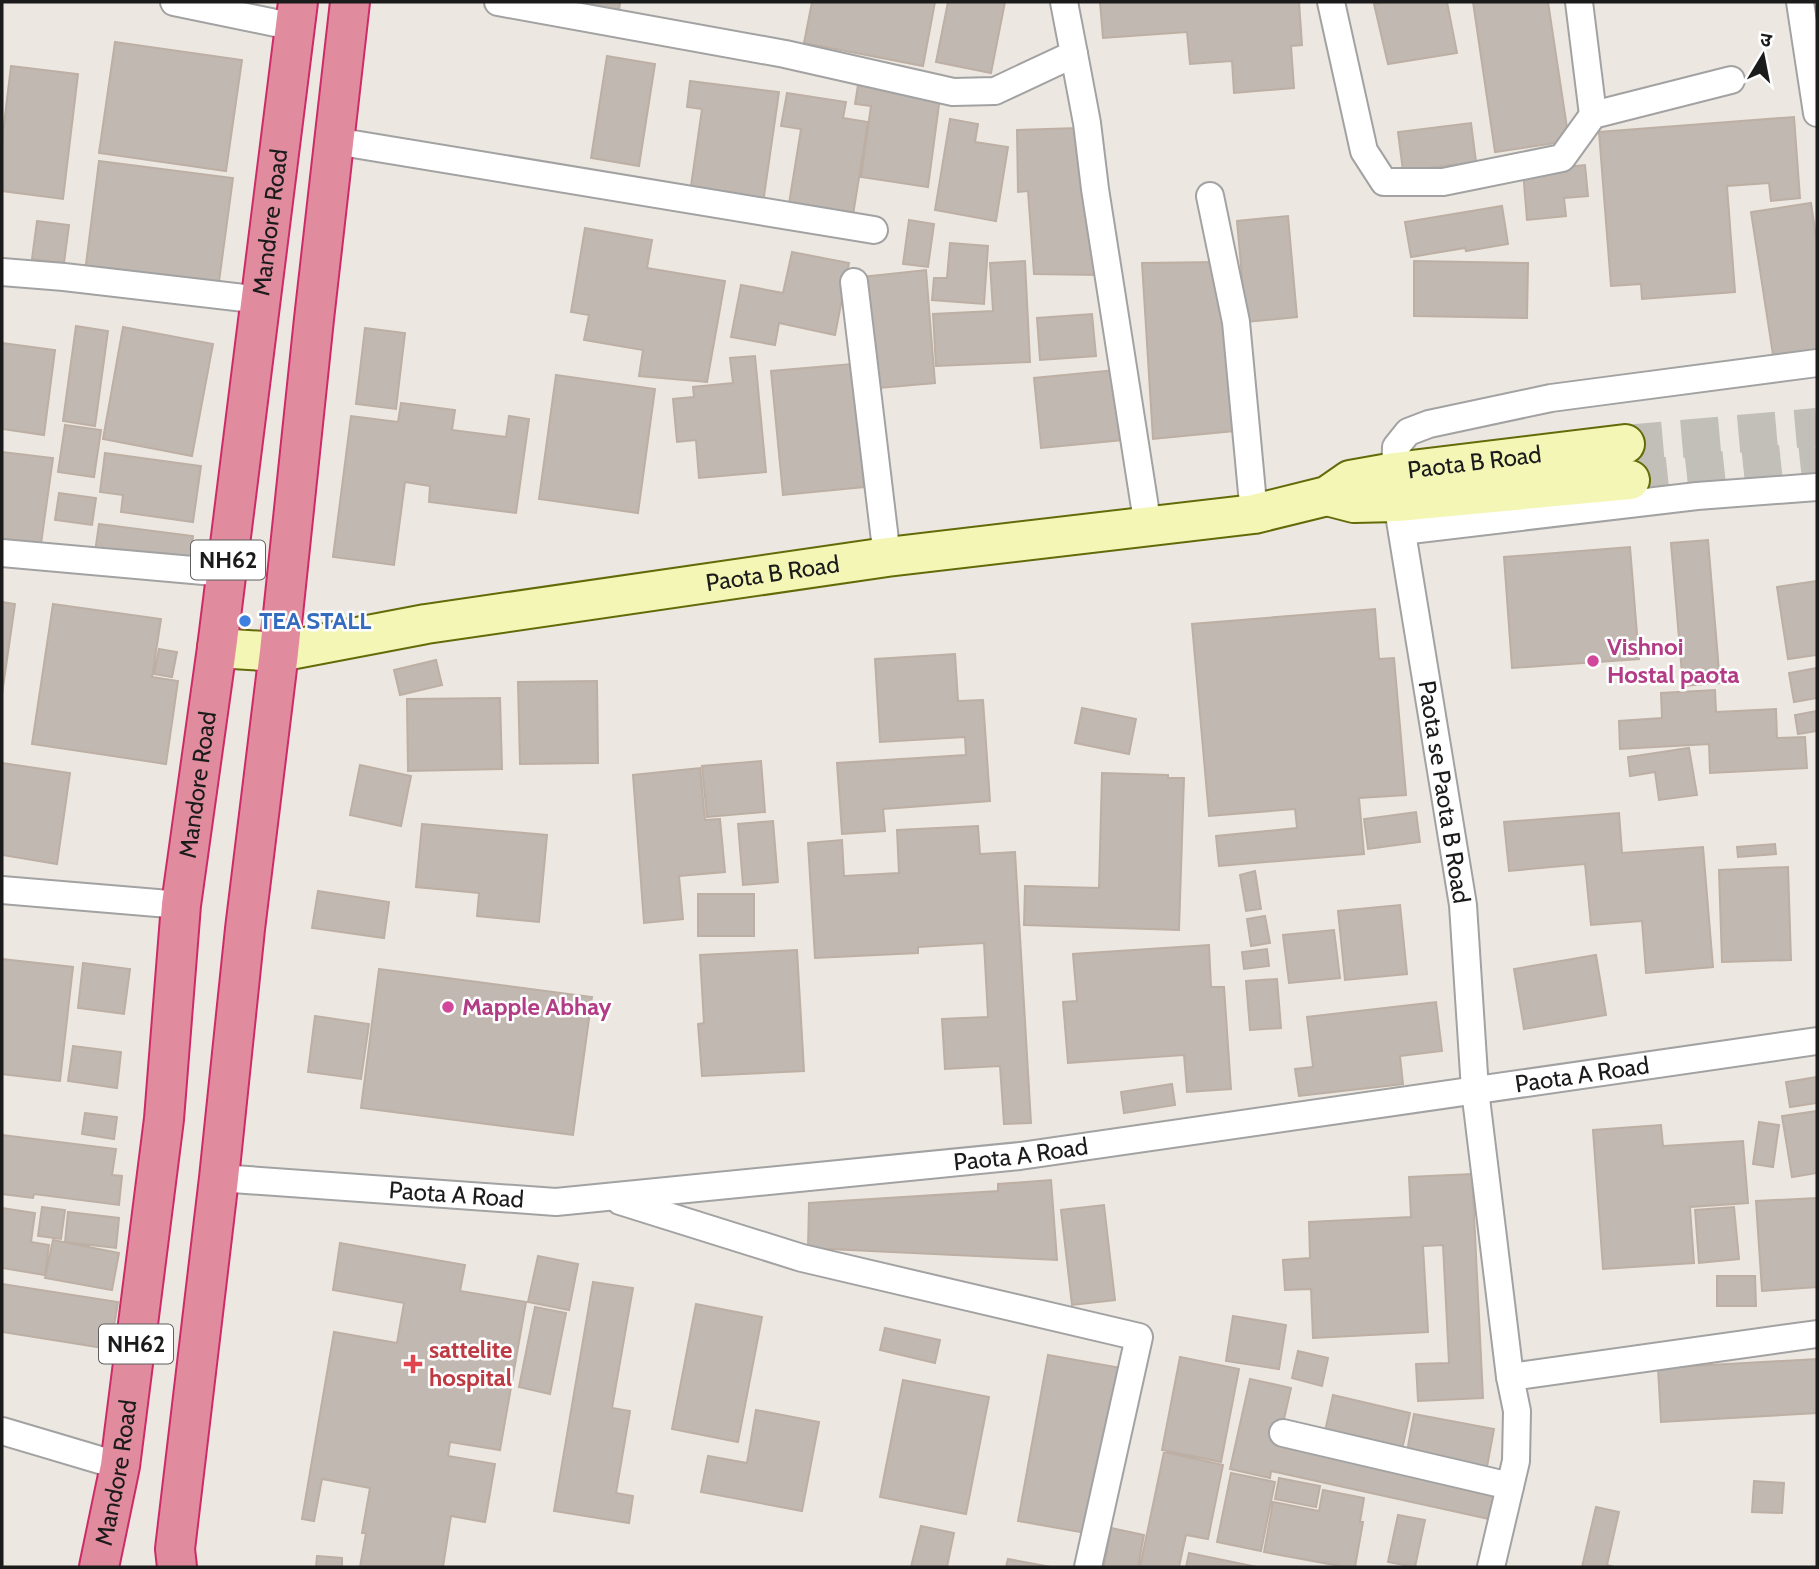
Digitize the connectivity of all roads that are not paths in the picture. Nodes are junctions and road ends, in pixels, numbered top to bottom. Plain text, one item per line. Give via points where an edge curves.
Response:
1 (174, 2) edge
2 (351, 2) edge
3 (498, 2) edge
4 (1064, 2) edge
5 (1331, 2) edge
6 (1579, 2) edge
7 (1800, 2) edge
8 (296, 15) edge
9 (1074, 54) junction
10 (1731, 80) dead end
11 (1817, 113) edge
12 (1593, 115) junction
13 (335, 141) junction
14 (1210, 196) dead end
15 (874, 230) dead end
16 (2, 272) edge
17 (854, 282) dead end
18 (261, 300) junction
19 (1817, 363) edge
20 (1628, 462) tunnel mouth
21 (1817, 487) edge
22 (1398, 502) junction
23 (1254, 514) junction
24 (1148, 527) junction
25 (2, 553) edge
26 (887, 557) junction
27 (226, 573) junction
28 (217, 648) junction
29 (279, 652) junction
30 (2, 890) edge
31 (181, 905) junction
32 (1817, 1041) edge
33 (1475, 1090) junction
34 (219, 1178) junction
35 (608, 1197) junction
36 (1817, 1334) edge
37 (1510, 1377) junction
38 (2, 1431) edge
39 (1283, 1433) dead end
40 (120, 1466) junction
41 (1510, 1486) junction
42 (99, 1567) edge
43 (177, 1567) edge
44 (1088, 1567) edge
45 (1491, 1567) edge

1 - 8 street
2 - 13 highway, NH62
3 - 9 street via 785,54 953,92 995,92
4 - 9 street
5 - 12 street via 1364,151 1384,182 1443,182 1562,158
6 - 12 street
7 - 11 street
8 - 18 highway, Mandore Road / NH62
9 - 24 street
10 - 12 street
13 - 15 street
13 - 29 highway, NH62
14 - 23 street via 1236,322
16 - 18 street
17 - 26 street
18 - 27 highway, Mandore Road / NH62
19 - 22 street, Paota se Paota B Road via 1551,398 1429,424 1408,432 1396,447
20 - 22 street, Paota B Road
21 - 22 street via 1697,496
22 - 23 street, Paota B Road via 1354,503 1327,496
22 - 33 street, Paota se Paota B Road via 1463,905
23 - 24 street, Paota B Road
24 - 26 street, Paota B Road
25 - 27 street
26 - 29 street, Paota B Road via 426,624
27 - 28 highway, Mandore Road / NH62
28 - 29 street, Paota B Road
28 - 31 highway, Mandore Road / NH62
29 - 34 highway, NH62
30 - 31 street
31 - 40 highway, Mandore Road / NH62 via 164,1119
32 - 33 street, Paota A Road
33 - 35 street, Paota A Road via 1020,1156
33 - 37 street, Paota se Paota B Road
34 - 35 street, Paota A Road via 556,1202
34 - 43 highway, NH62 via 175,1549
35 - 44 street via 802,1258 1139,1337
36 - 37 street
37 - 41 street, Paota se Paota B Road via 1517,1411 1516,1461
38 - 40 street
39 - 41 street
40 - 42 highway, Mandore Road / NH62
41 - 45 street, Paota se Paota B Road

